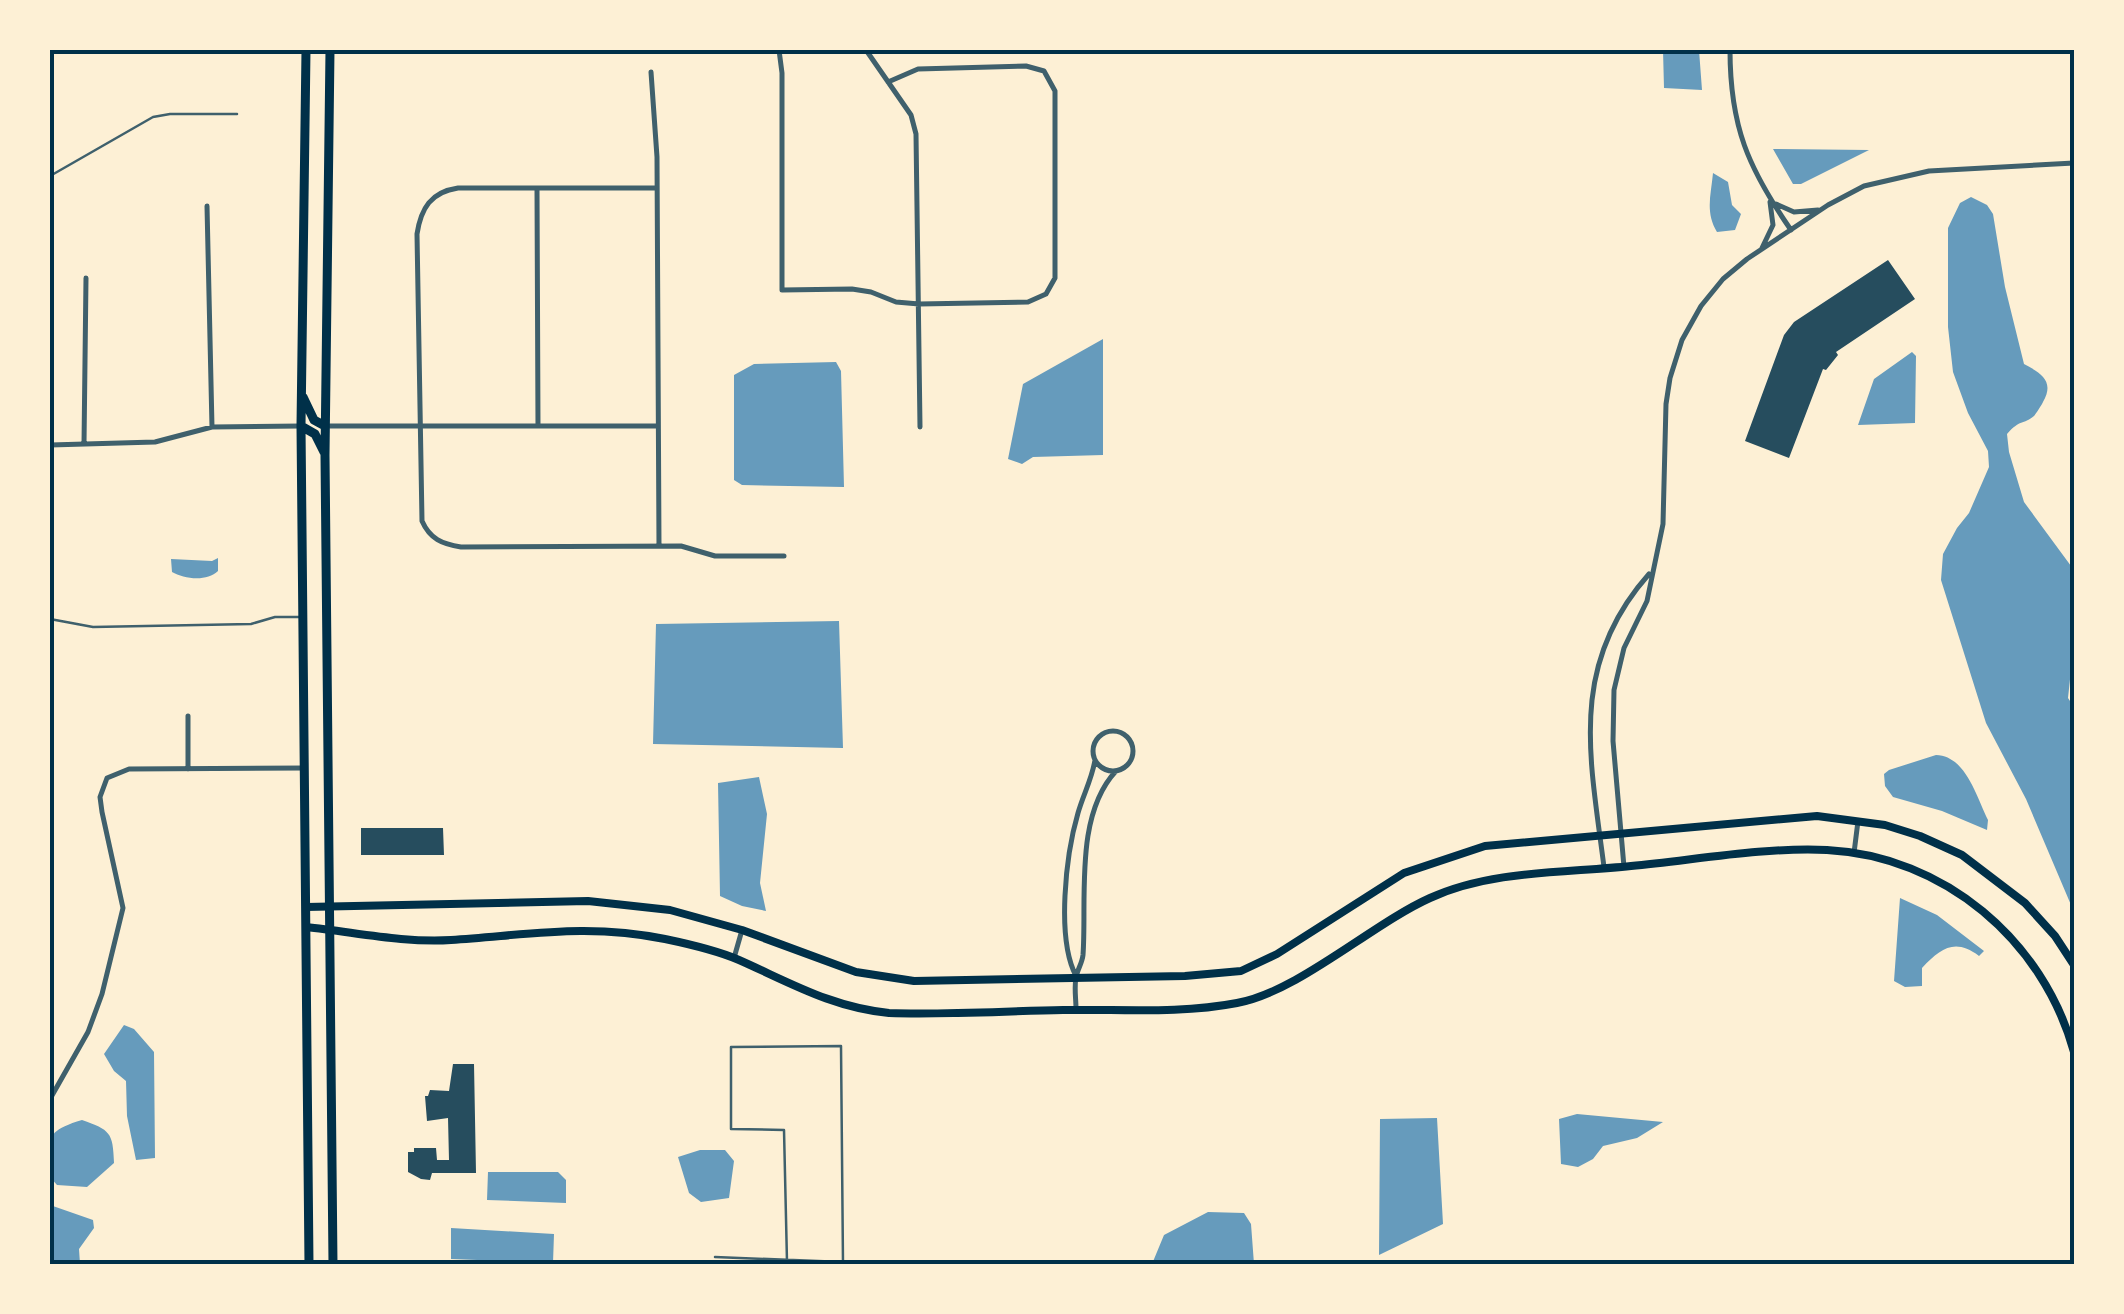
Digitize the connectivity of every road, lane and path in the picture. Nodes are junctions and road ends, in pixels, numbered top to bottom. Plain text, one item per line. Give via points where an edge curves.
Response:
1 (306, 50) edge
2 (330, 50) edge
3 (779, 50) edge
4 (866, 50) edge
5 (1730, 50) edge
6 (650, 72) dead end
7 (888, 82) junction
8 (237, 114) dead end
9 (2074, 163) edge
10 (50, 176) edge
11 (657, 188) junction
12 (537, 189) junction
13 (1770, 199) junction
14 (208, 206) dead end
15 (1821, 210) junction
16 (1791, 230) junction
17 (1760, 250) junction
18 (86, 278) dead end
19 (919, 304) junction
20 (302, 394) junction
21 (302, 426) junction
22 (325, 426) junction
23 (657, 426) junction
24 (212, 427) junction
25 (418, 427) junction
26 (538, 427) junction
27 (920, 427) dead end
28 (84, 444) junction
29 (50, 445) edge
30 (325, 454) junction
31 (658, 546) junction
32 (784, 556) dead end
33 (1651, 572) junction
34 (303, 616) junction
35 (50, 619) edge
36 (188, 716) dead end
37 (1095, 760) junction
38 (304, 768) junction
39 (188, 769) junction
40 (1116, 771) junction
41 (1858, 819) junction
42 (1622, 833) junction
43 (1600, 835) junction
44 (1854, 853) junction
45 (1624, 867) junction
46 (1604, 869) junction
47 (330, 906) junction
48 (306, 907) junction
49 (306, 928) junction
50 (331, 930) junction
51 (742, 930) junction
52 (734, 958) junction
53 (2074, 964) edge
54 (1076, 976) junction
55 (1076, 1010) junction
56 (2074, 1052) edge
57 (50, 1100) edge
58 (715, 1257) dead end
59 (752, 1258) junction
60 (310, 1262) edge
61 (786, 1262) edge
62 (843, 1263) edge
63 (333, 1264) edge
64 (752, 1264) edge

1 - 20 main road
2 - 22 main road
3 - 19 street via 782,290 852,289
4 - 7 street
5 - 13 street via 1736,126
6 - 11 street
7 - 19 street via 916,134
7 - 19 street via 918,69 1026,66 1044,72 1055,90 1055,278 1046,294 1028,302
8 - 10 lane via 153,117
9 - 15 street via 1903,175 1864,186
11 - 12 street
11 - 23 street
12 - 25 street via 446,190 421,212
12 - 26 street
13 - 15 street via 1794,212
13 - 16 street
13 - 17 street via 1773,224
14 - 24 street
15 - 16 street
16 - 17 street
17 - 33 street via 1708,296 1675,359 1666,404 1666,510
18 - 28 street
19 - 27 street
20 - 21 main road
20 - 22 main road via 314,420
21 - 24 street
21 - 30 main road
21 - 34 main road
22 - 25 street
22 - 30 main road
23 - 26 street
23 - 31 street
24 - 28 street via 155,442
25 - 26 street
25 - 31 street via 422,521 436,540 461,547
28 - 29 street
30 - 47 main road
31 - 32 street via 715,556
33 - 42 street via 1612,700
33 - 43 street via 1616,620 1592,691
34 - 35 lane via 251,624 92,626
34 - 38 main road
36 - 39 street
37 - 40 street
37 - 40 street via 1100,735 1126,734 1134,754
37 - 54 street via 1068,871 1068,962
38 - 39 street
38 - 48 main road
39 - 57 street via 129,768 107,778 100,797 123,908 88,1032
40 - 54 street via 1090,832 1083,960
41 - 42 main road via 1801,816
41 - 44 street
41 - 53 main road via 1920,836 1977,864 2025,902
42 - 43 main road
42 - 45 street
43 - 46 street
43 - 54 main road via 1485,846 1445,857 1404,874 1241,971
44 - 45 main road via 1800,850
44 - 56 main road via 1932,878 1994,920 2046,984
45 - 46 main road
46 - 55 main road via 1489,879 1430,897 1287,983 1242,1002 1186,1010
47 - 48 main road
47 - 50 main road
47 - 51 main road via 588,901 670,910
48 - 49 main road
49 - 50 main road
49 - 60 main road
50 - 52 main road via 448,940 586,929
50 - 63 main road
51 - 52 street
51 - 54 main road via 856,972 914,981
52 - 55 main road via 858,1010
54 - 55 street
58 - 59 lane
59 - 61 lane
59 - 64 lane
61 - 62 lane
61 - 62 lane via 784,1130 730,1129 731,1047 841,1046

